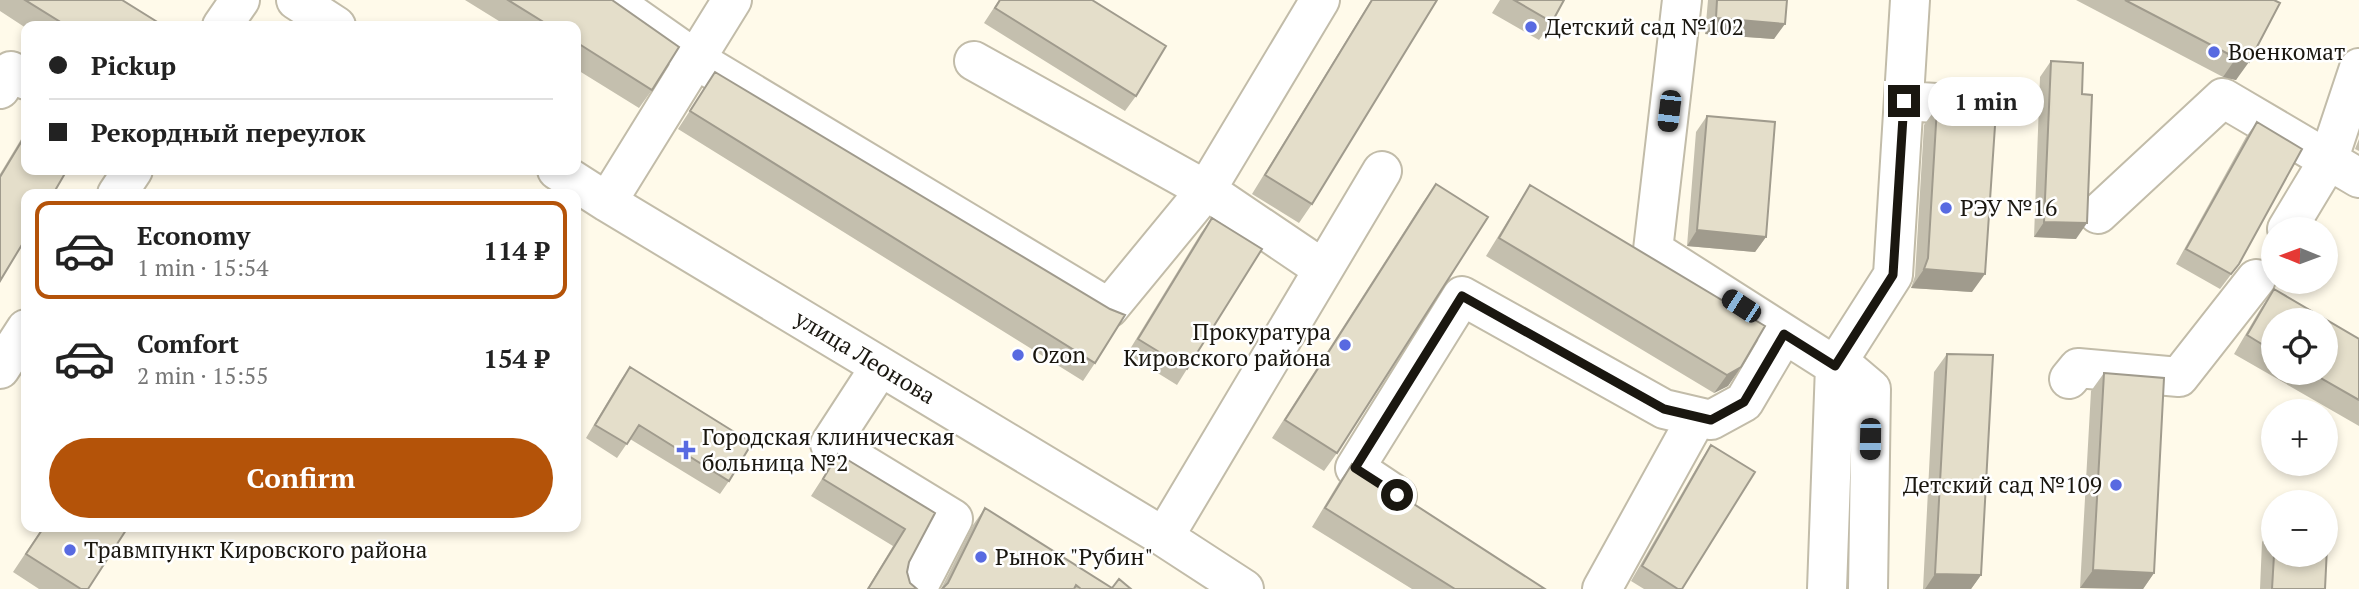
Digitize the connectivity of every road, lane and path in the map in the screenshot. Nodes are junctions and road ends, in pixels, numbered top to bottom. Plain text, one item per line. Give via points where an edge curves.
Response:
1 (240, 0) edge
2 (296, 0) edge
3 (611, 0) edge
4 (732, 0) edge
5 (1320, 0) edge
6 (1682, 0) edge
7 (1910, 0) edge
8 (225, 21) edge
9 (328, 21) edge
10 (695, 59) junction
11 (974, 61) dead end
12 (2359, 68) edge
13 (1904, 101) junction
14 (1968, 106) edge
15 (2344, 170) edge
16 (1382, 171) dead end
17 (565, 175) edge
18 (1206, 190) junction
19 (607, 202) junction
20 (2098, 214) dead end
21 (2299, 217) edge
22 (1323, 269) junction
23 (2261, 270) edge
24 (2287, 294) edge
25 (2291, 299) edge
26 (1784, 334) junction
27 (21, 338) edge
28 (1837, 364) junction
29 (880, 367) junction
30 (0, 369) edge
31 (2069, 379) dead end
32 (1697, 417) junction
33 (1422, 512) edge
34 (1164, 537) junction
35 (917, 589) edge
36 (1244, 589) edge
37 (1602, 589) edge
38 (1827, 589) edge
39 (1868, 589) edge

1 - 8 street
2 - 9 street
3 - 10 street
4 - 10 street
5 - 18 street
6 - 26 street via 1653,250
7 - 13 street
10 - 18 street via 1109,308
10 - 19 street
11 - 18 street
12 - 15 street
13 - 14 street
13 - 28 street via 1893,275
15 - 20 street via 2223,98
15 - 21 street
16 - 22 street
17 - 19 street, улица Леонова
18 - 22 street
19 - 29 street, улица Леонова
22 - 34 street
23 - 31 street via 2179,377 2078,368
24 - 25 street
26 - 28 street
26 - 32 street via 1744,402 1711,420
27 - 30 street
28 - 38 street
28 - 39 street via 1871,389
29 - 34 street, улица Леонова
29 - 35 street via 830,443 953,519
32 - 33 street via 1664,409 1462,296 1355,468
32 - 37 street
34 - 36 street, улица Леонова

